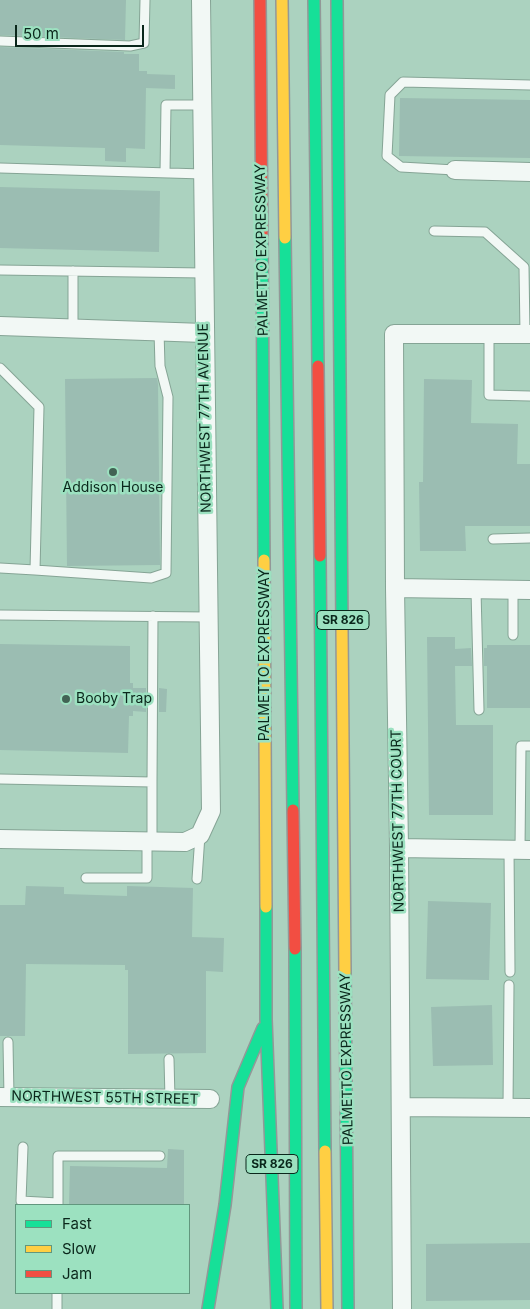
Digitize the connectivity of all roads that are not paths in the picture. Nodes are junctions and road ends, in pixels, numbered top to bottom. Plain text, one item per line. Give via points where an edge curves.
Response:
1 (145, 0) edge
2 (201, 0) edge
3 (260, 0) edge
4 (282, 0) edge
5 (314, 0) edge
6 (337, 0) edge
7 (0, 41) edge
8 (530, 85) edge
9 (202, 105) junction
10 (0, 168) edge
11 (455, 170) joint
12 (530, 172) edge
13 (165, 173) junction
14 (203, 174) junction
15 (434, 231) dead end
16 (0, 270) edge
17 (73, 271) junction
18 (204, 273) junction
19 (0, 326) edge
20 (73, 328) junction
21 (159, 331) junction
22 (204, 332) junction
23 (528, 334) edge
24 (489, 335) junction
25 (0, 368) edge
26 (530, 396) edge
27 (530, 538) edge
28 (493, 539) dead end
29 (0, 568) edge
30 (35, 570) junction
31 (395, 588) junction
32 (476, 590) junction
33 (522, 590) edge
34 (0, 615) edge
35 (153, 616) junction
36 (208, 617) junction
37 (513, 635) dead end
38 (478, 710) dead end
39 (530, 746) edge
40 (0, 779) edge
41 (152, 782) junction
42 (200, 835) junction
43 (0, 838) edge
44 (150, 841) junction
45 (399, 848) junction
46 (520, 850) edge
47 (86, 878) dead end
48 (197, 879) dead end
49 (510, 972) dead end
50 (509, 985) dead end
51 (266, 1019) junction
52 (8, 1042) dead end
53 (169, 1060) dead end
54 (4, 1097) edge
55 (170, 1099) junction
56 (210, 1099) dead end
57 (401, 1107) junction
58 (508, 1108) junction
59 (530, 1108) edge
60 (23, 1147) dead end
61 (160, 1156) dead end
62 (58, 1204) edge
63 (349, 1240) junction
64 (360, 1283) dead end
65 (58, 1294) edge
66 (57, 1309) edge
67 (208, 1309) edge
68 (277, 1309) edge
69 (296, 1309) edge
70 (327, 1309) edge
71 (348, 1309) edge
72 (402, 1309) edge

1 - 7 lane via 144,43 130,46
2 - 9 street, NORTHWEST 77TH AVENUE
3 - 51 highway, PALMETTO EXPRESSWAY / SR 826
4 - 69 highway via 295,947
5 - 70 highway
6 - 63 highway, PALMETTO EXPRESSWAY / SR 826
8 - 11 lane via 403,82 390,95 387,156 401,167
9 - 13 lane via 166,105
9 - 14 street, NORTHWEST 77TH AVENUE
10 - 13 lane
11 - 12 street
13 - 14 lane
14 - 18 street, NORTHWEST 77TH AVENUE
15 - 23 lane via 485,232 524,267
16 - 17 lane
17 - 18 lane
17 - 20 lane
18 - 22 street, NORTHWEST 77TH AVENUE
19 - 20 street
20 - 21 street
21 - 22 street
21 - 30 lane via 160,366 168,397 166,573 151,578
22 - 36 street, NORTHWEST 77TH AVENUE
23 - 24 street
24 - 26 lane via 489,395
24 - 31 street, NORTHWEST 77TH COURT via 394,334
25 - 30 lane via 39,407
27 - 28 lane
29 - 30 lane
31 - 32 street
31 - 45 street, NORTHWEST 77TH COURT
32 - 33 street
32 - 38 lane
33 - 37 lane
34 - 35 lane
35 - 36 lane
35 - 41 lane
36 - 42 street, NORTHWEST 77TH AVENUE via 211,811
39 - 46 lane via 521,746
40 - 41 lane
41 - 44 lane
42 - 44 street via 185,842
42 - 48 lane
43 - 44 street
44 - 47 lane via 147,878
45 - 46 street
45 - 57 street, NORTHWEST 77TH COURT
46 - 49 lane
50 - 58 lane
51 - 67 highway via 238,1087 225,1205
51 - 68 highway, PALMETTO EXPRESSWAY / SR 826
52 - 54 lane
53 - 55 lane
54 - 55 street, NORTHWEST 55TH STREET
55 - 56 street, NORTHWEST 55TH STREET
57 - 58 street
57 - 72 street, NORTHWEST 77TH COURT
58 - 59 street
60 - 62 lane via 21,1200
61 - 62 lane via 58,1156
63 - 64 highway
63 - 71 highway, PALMETTO EXPRESSWAY / SR 826
65 - 66 lane

